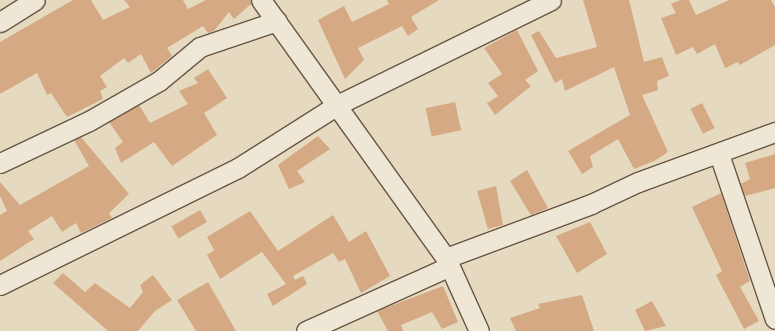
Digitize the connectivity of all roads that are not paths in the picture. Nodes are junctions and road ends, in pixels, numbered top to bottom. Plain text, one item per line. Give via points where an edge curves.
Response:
1 (35, 0) edge
2 (261, 0) edge
3 (551, 0) edge
4 (277, 21) junction
5 (0, 22) edge
6 (339, 104) junction
7 (775, 132) edge
8 (720, 154) junction
9 (0, 163) edge
10 (447, 263) junction
11 (0, 285) edge
12 (775, 320) edge
13 (306, 331) edge
14 (479, 331) edge

1 - 5 street
2 - 4 street
3 - 6 street
4 - 6 street
4 - 9 street via 195,49 159,80 89,121
6 - 10 street
6 - 11 street via 238,168
7 - 8 street
8 - 10 street via 638,182
8 - 12 street
10 - 13 street
10 - 14 street

